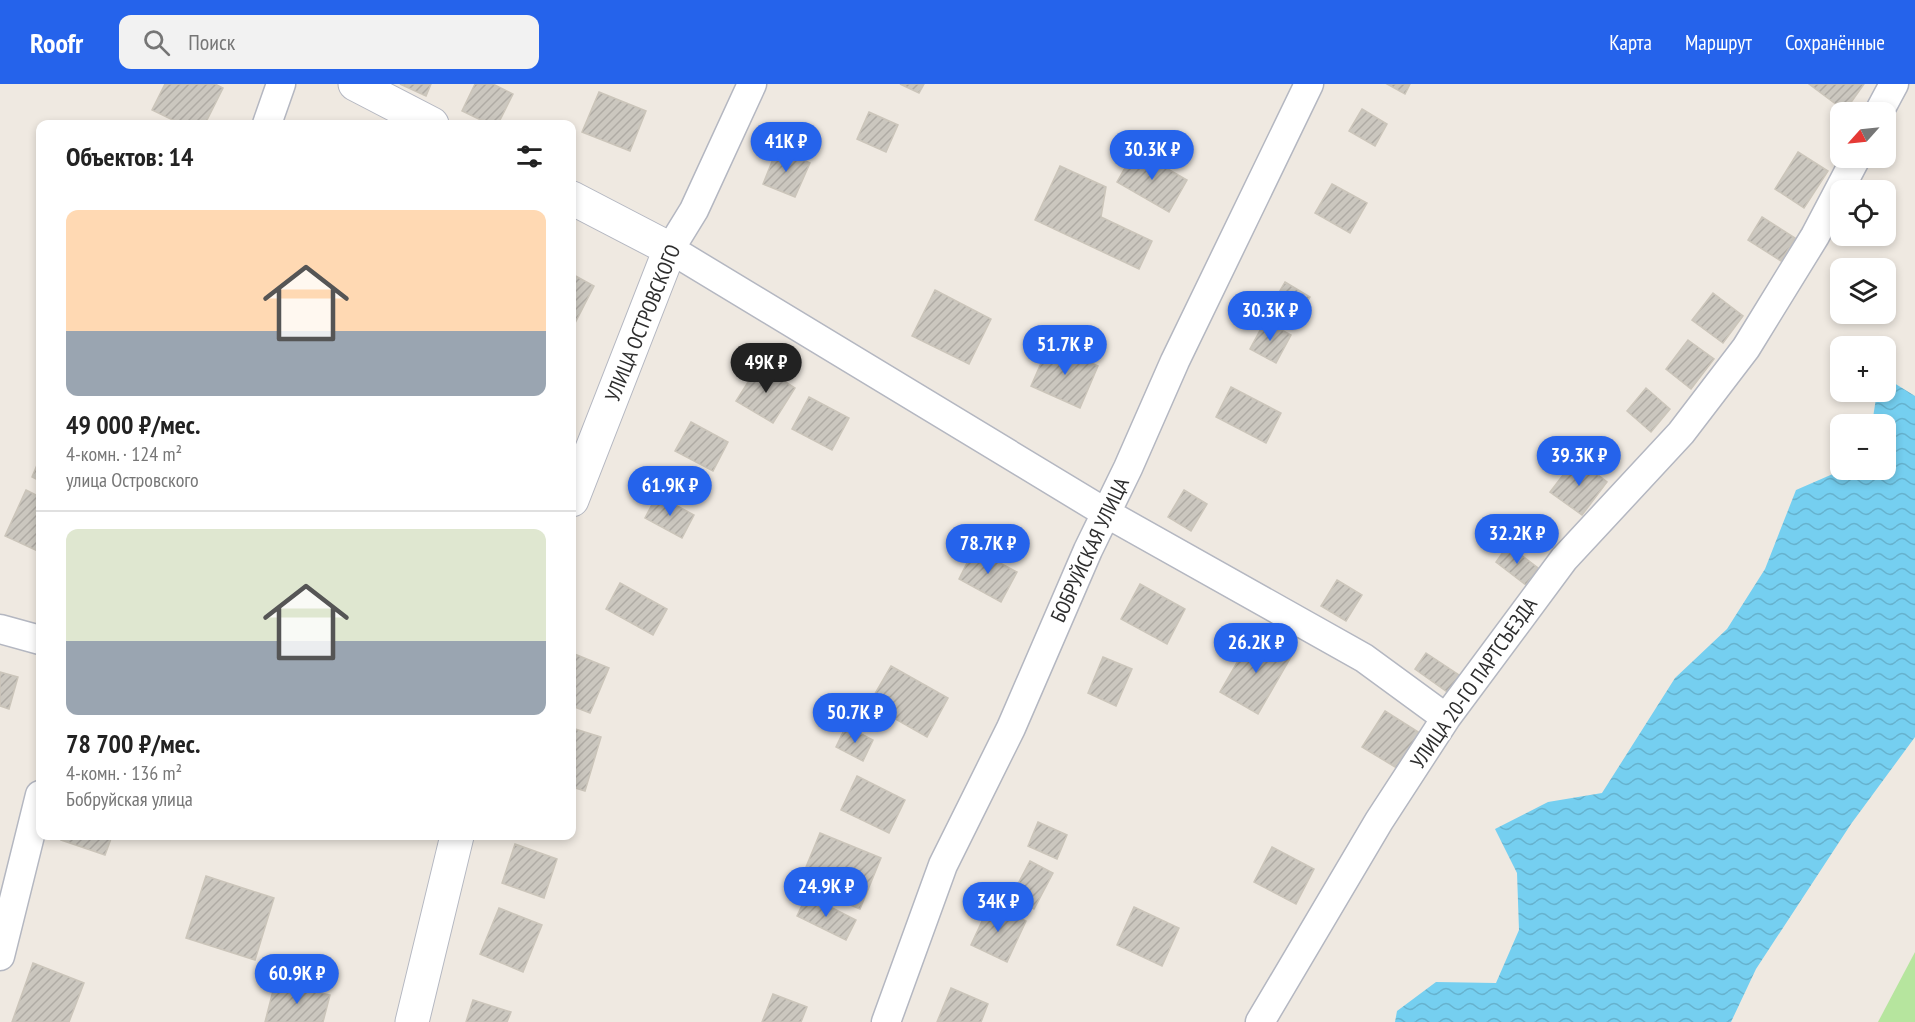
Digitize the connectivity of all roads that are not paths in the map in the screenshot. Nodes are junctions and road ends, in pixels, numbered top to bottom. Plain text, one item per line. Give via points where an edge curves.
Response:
1 (281, 84) edge
2 (355, 84) edge
3 (752, 84) edge
4 (1309, 84) edge
5 (1894, 84) edge
6 (1884, 102) edge
7 (268, 120) edge
8 (424, 120) edge
9 (1851, 168) edge
10 (576, 200) edge
11 (670, 249) junction
12 (576, 490) edge
13 (1106, 513) junction
14 (0, 629) edge
15 (36, 639) edge
16 (1446, 718) junction
17 (36, 811) edge
18 (456, 840) edge
19 (0, 956) edge
20 (412, 1022) edge
21 (886, 1022) edge
22 (1260, 1022) edge

1 - 7 street
2 - 8 street
3 - 11 street, УЛИЦА ОСТРОВСКОГО via 694,210
4 - 13 street, БОБРУЙСКАЯ УЛИЦА
5 - 6 street
9 - 16 street, УЛИЦА 20-ГО ПАРТСЪЕЗДА via 1815,236 1746,348 1681,432 1564,559
10 - 11 street
11 - 12 street, УЛИЦА ОСТРОВСКОГО
11 - 13 street
13 - 16 street via 1364,658
13 - 21 street, БОБРУЙСКАЯ УЛИЦА via 1011,728 943,865
14 - 15 street
16 - 22 street, УЛИЦА 20-ГО ПАРТСЪЕЗДА via 1379,821
17 - 19 street
18 - 20 street

